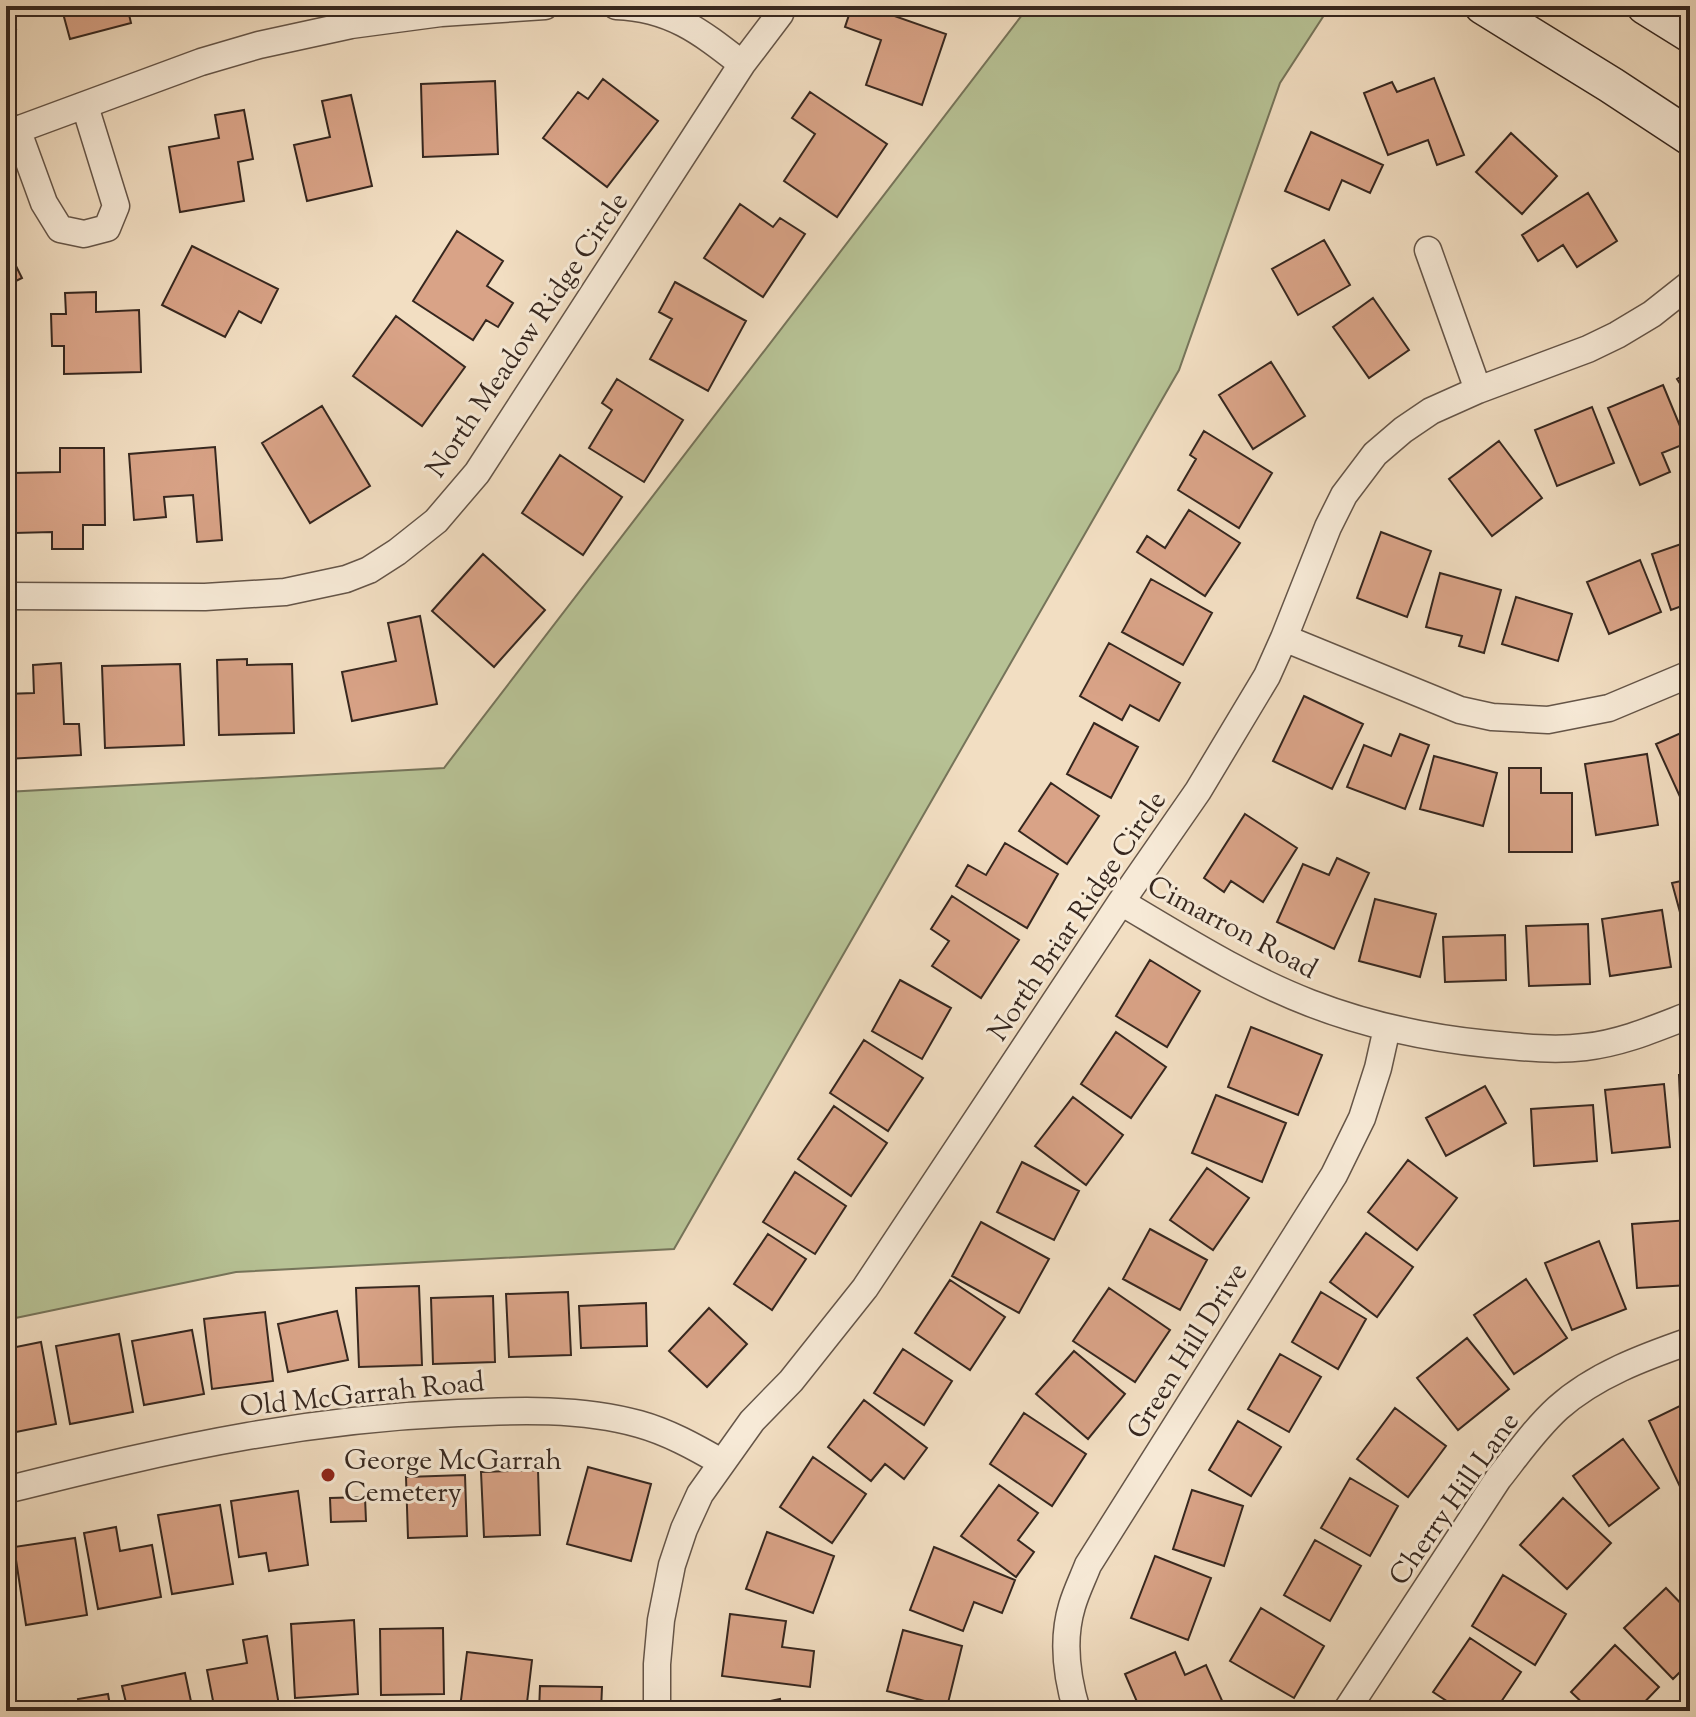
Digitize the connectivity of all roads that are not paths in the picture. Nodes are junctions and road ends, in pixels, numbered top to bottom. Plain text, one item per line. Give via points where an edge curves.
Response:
1 (545, 6) edge
2 (616, 6) edge
3 (783, 6) edge
4 (1483, 6) edge
5 (1645, 6) edge
6 (1690, 34) edge
7 (742, 64) junction
8 (85, 106) junction
9 (12, 132) edge
10 (1690, 137) edge
11 (1428, 250) dead end
12 (1690, 284) edge
13 (1478, 390) junction
14 (6, 596) edge
15 (1284, 638) junction
16 (1690, 674) edge
17 (1121, 902) junction
18 (1690, 1015) edge
19 (1387, 1028) junction
20 (1690, 1341) edge
21 (721, 1462) junction
22 (6, 1490) edge
23 (657, 1711) edge
24 (1077, 1711) edge
25 (1346, 1711) edge

1 - 8 street via 441,13 290,38 201,62
2 - 7 street via 669,16 697,29
3 - 7 street, North Meadow Ridge Circle
4 - 10 main road
5 - 6 main road
7 - 14 street, North Meadow Ridge Circle via 477,473 436,521 397,552 346,579 285,592
8 - 9 street
8 - 9 street via 116,206 107,228 84,234 60,229
11 - 13 street
12 - 13 street, North Briar Ridge Circle via 1617,335
13 - 15 street, North Briar Ridge Circle via 1431,411 1375,454 1328,527
15 - 16 street via 1460,710 1492,717 1548,720 1609,708
15 - 17 street, North Briar Ridge Circle via 1198,791
17 - 19 street, Cimarron Road via 1237,969 1309,1002
17 - 21 street, North Briar Ridge Circle via 865,1288
18 - 19 street, Cimarron Road via 1626,1039 1585,1047 1508,1046
19 - 24 street, Green Hill Drive via 1362,1118 1334,1175 1088,1565 1071,1608 1067,1644
20 - 25 street, Cherry Hill Lane via 1637,1360 1583,1390 1541,1426 1498,1479
21 - 22 street, Old McGarrah Road via 640,1424 596,1415 500,1411 399,1416 249,1436
21 - 23 street, North Briar Ridge Circle via 700,1494 672,1565 661,1620

